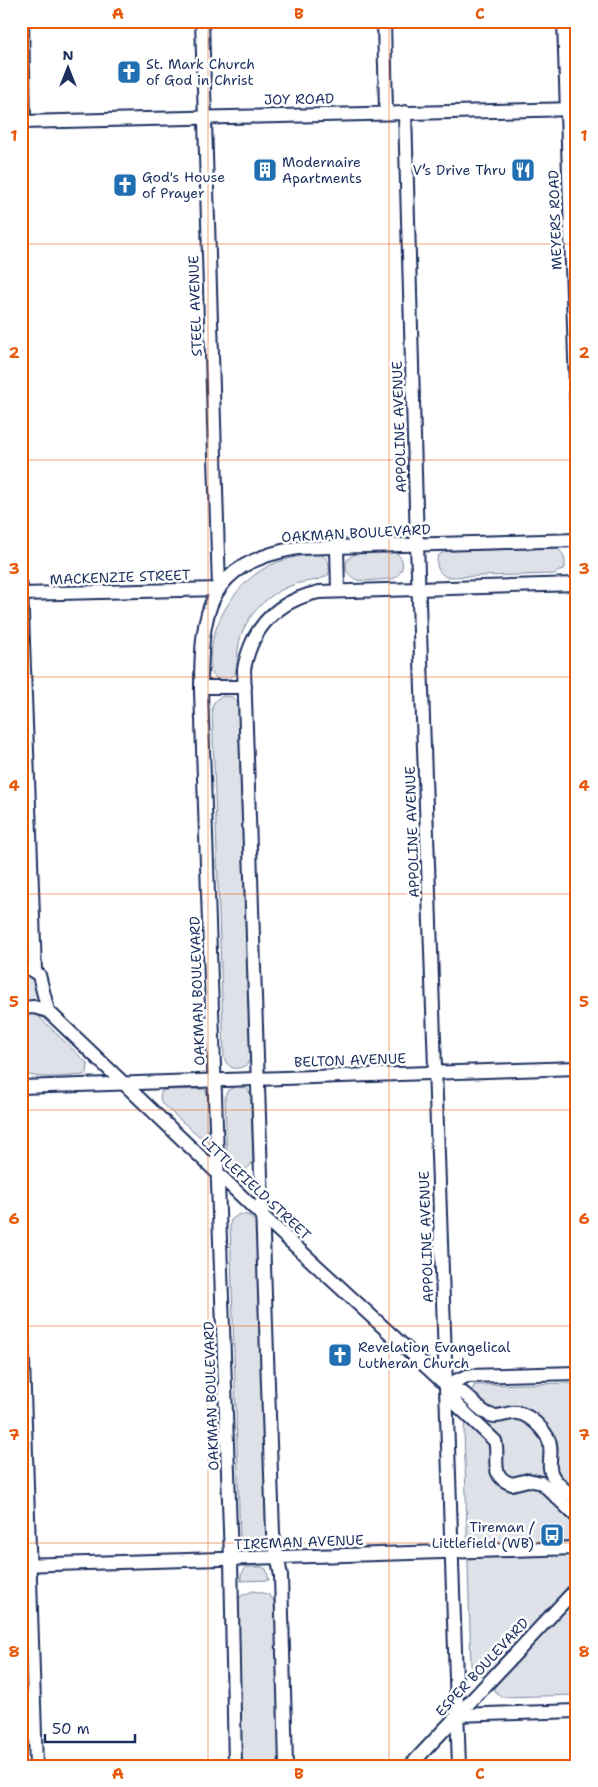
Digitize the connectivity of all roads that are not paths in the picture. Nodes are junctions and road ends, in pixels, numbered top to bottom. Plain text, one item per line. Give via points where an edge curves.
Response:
1 (22, 21) edge
2 (202, 21) edge
3 (384, 21) edge
4 (564, 21) edge
5 (571, 109) edge
6 (386, 112) junction
7 (405, 112) junction
8 (204, 117) junction
9 (23, 122) edge
10 (577, 418) edge
11 (577, 540) edge
12 (417, 544) junction
13 (337, 547) junction
14 (577, 584) edge
15 (21, 586) edge
16 (419, 588) junction
17 (220, 589) junction
18 (338, 591) junction
19 (21, 594) edge
20 (245, 686) junction
21 (201, 687) junction
22 (35, 965) junction
23 (21, 968) edge
24 (21, 1008) edge
25 (48, 1011) junction
26 (577, 1068) edge
27 (436, 1072) junction
28 (259, 1078) junction
29 (215, 1080) junction
30 (124, 1084) junction
31 (21, 1087) edge
32 (218, 1173) junction
33 (263, 1216) junction
34 (21, 1299) edge
35 (577, 1373) edge
36 (446, 1385) junction
37 (577, 1500) edge
38 (577, 1516) edge
39 (577, 1548) edge
40 (452, 1552) junction
41 (278, 1558) junction
42 (231, 1559) junction
43 (26, 1564) edge
44 (577, 1588) edge
45 (577, 1711) edge
46 (457, 1715) junction
47 (36, 1766) edge
48 (235, 1766) edge
49 (286, 1766) edge
50 (410, 1766) edge
51 (459, 1766) edge

1 - 9 street
2 - 8 street, STEEL AVENUE
3 - 6 street
4 - 5 street, MEYERS ROAD
5 - 7 street, JOY ROAD
5 - 10 street, MEYERS ROAD
6 - 7 street, JOY ROAD
6 - 8 street, JOY ROAD
7 - 12 street, APPOLINE AVENUE
8 - 9 street, JOY ROAD
8 - 17 street, STEEL AVENUE
11 - 12 street, OAKMAN BOULEVARD
12 - 13 street, OAKMAN BOULEVARD
12 - 16 street, APPOLINE AVENUE
13 - 17 street, OAKMAN BOULEVARD via 297,548 263,556 239,569
13 - 18 street
14 - 16 street
15 - 19 street
16 - 18 street
16 - 27 street, APPOLINE AVENUE
17 - 19 street, MACKENZIE STREET
17 - 21 street, OAKMAN BOULEVARD via 210,605 204,626
18 - 20 street via 302,595 271,616 249,649 244,670
19 - 22 street
20 - 21 street
20 - 28 street
21 - 29 street, OAKMAN BOULEVARD
22 - 23 street
22 - 25 street
24 - 25 street
25 - 30 street, LITTLEFIELD STREET
26 - 27 street, BELTON AVENUE
27 - 28 street, BELTON AVENUE
27 - 36 street, APPOLINE AVENUE
28 - 29 street, BELTON AVENUE
28 - 33 street
29 - 30 street, BELTON AVENUE
29 - 32 street, OAKMAN BOULEVARD
30 - 31 street, BELTON AVENUE
30 - 32 street, LITTLEFIELD STREET
32 - 33 street, LITTLEFIELD STREET
32 - 42 street, OAKMAN BOULEVARD
33 - 36 street, LITTLEFIELD STREET
33 - 41 street via 273,1533
34 - 43 street
35 - 36 street via 467,1376
36 - 37 street, LITTLEFIELD STREET via 464,1394 486,1414 501,1416 518,1412 528,1416 547,1436 551,1449 551,1473
36 - 38 street, LITTLEFIELD STREET via 457,1405 495,1441 496,1467 502,1479 512,1484 528,1480 542,1483
36 - 40 street, APPOLINE AVENUE
39 - 40 street, TIREMAN AVENUE
40 - 41 street, TIREMAN AVENUE
40 - 46 street, APPOLINE AVENUE
41 - 42 street, TIREMAN AVENUE
41 - 49 street
42 - 43 street, TIREMAN AVENUE
42 - 48 street, OAKMAN BOULEVARD
43 - 47 street
44 - 46 street, ESPER BOULEVARD
45 - 46 street
46 - 50 street, ESPER BOULEVARD
46 - 51 street, APPOLINE AVENUE

